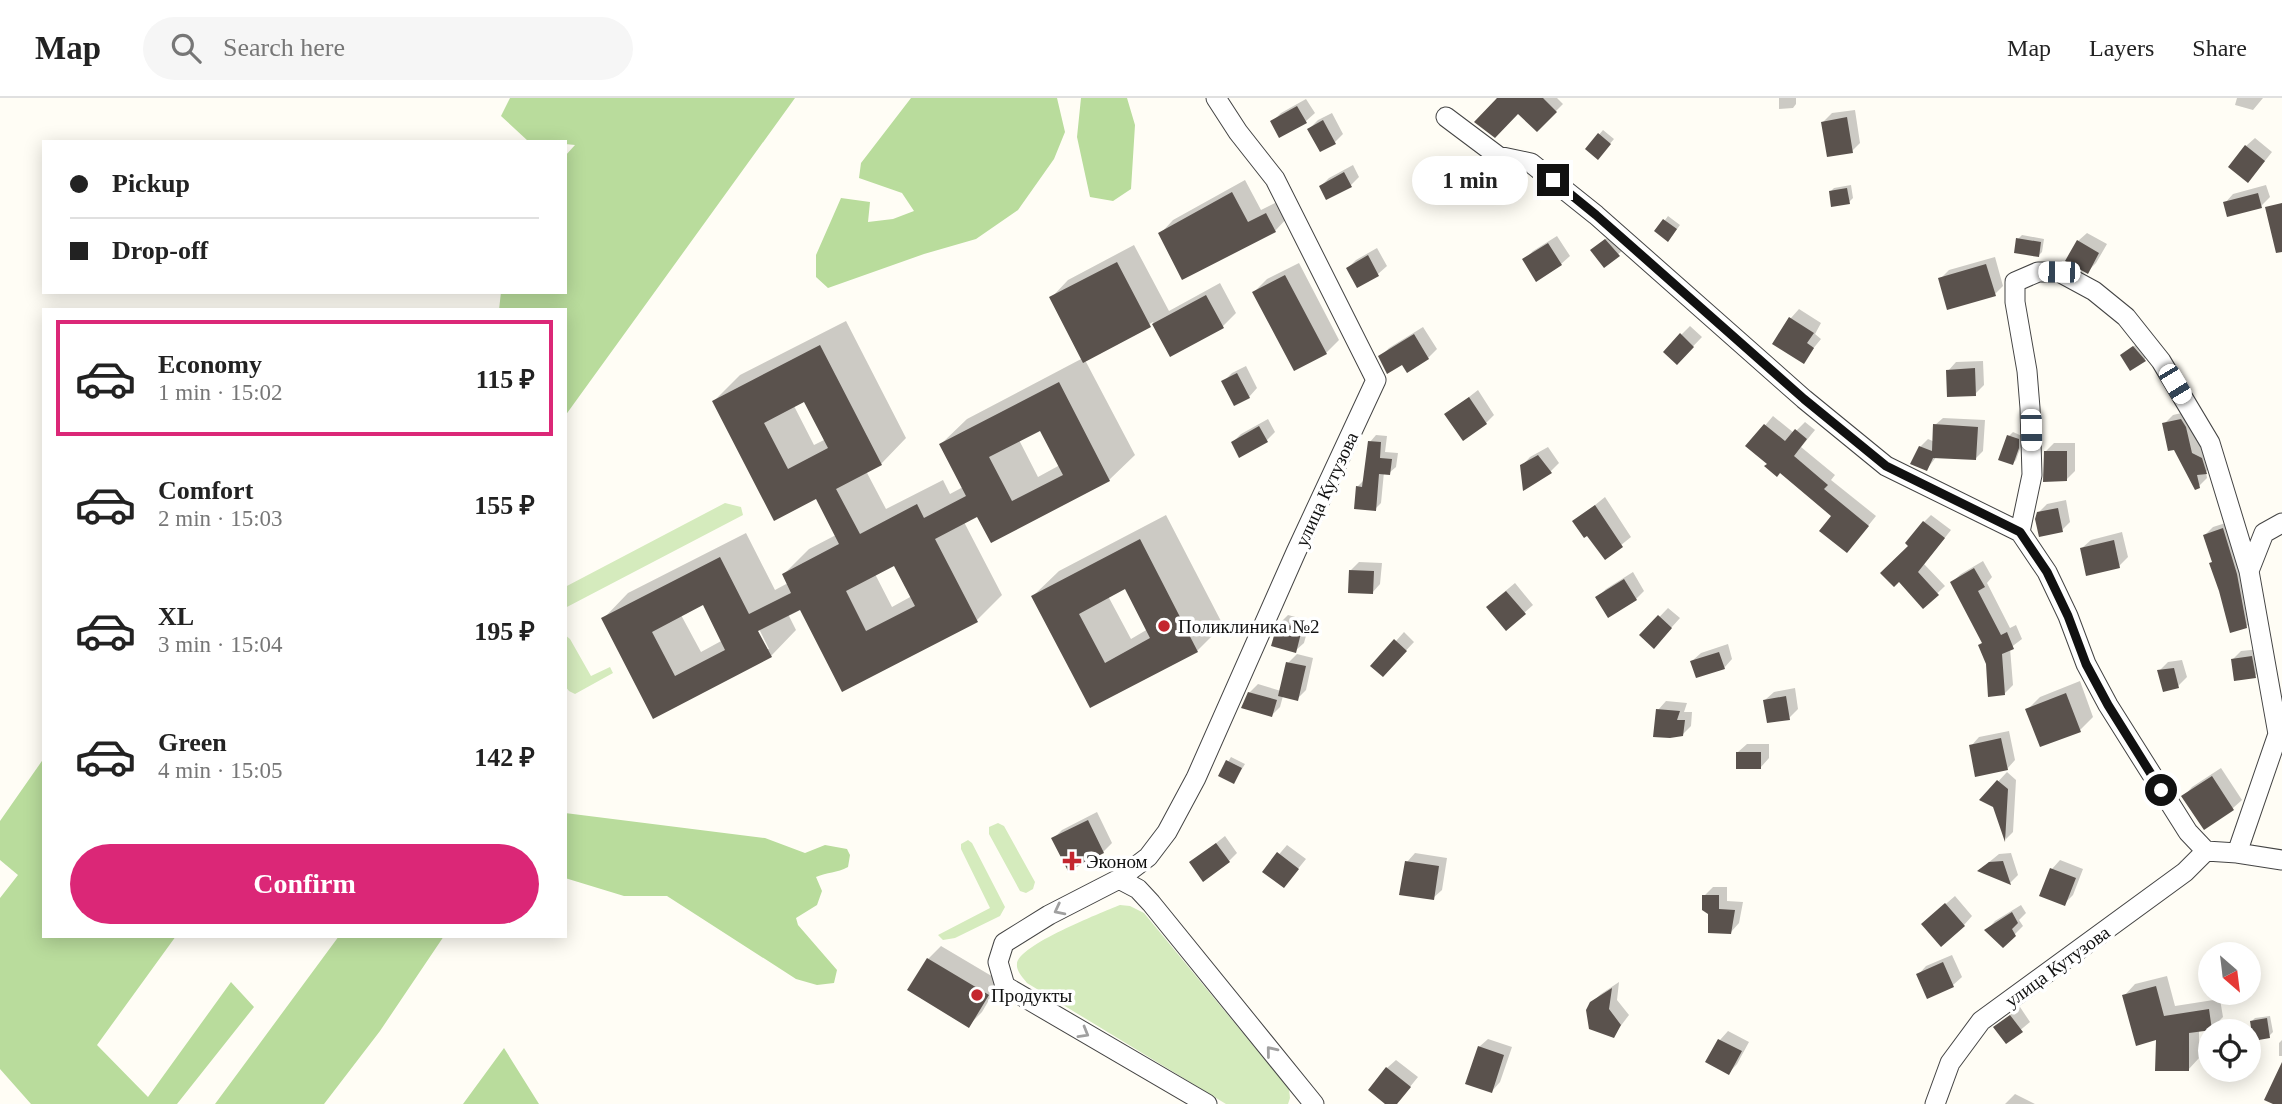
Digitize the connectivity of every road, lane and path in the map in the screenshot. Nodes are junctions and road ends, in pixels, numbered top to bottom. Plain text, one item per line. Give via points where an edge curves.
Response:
1 (1216, 98) edge
2 (1446, 117) dead end
3 (2282, 523) edge
4 (2020, 532) junction
5 (2249, 571) junction
6 (2206, 851) junction
7 (2237, 853) junction
8 (2282, 860) edge
9 (1119, 879) junction
10 (1207, 1104) edge
11 (1314, 1104) edge
12 (1935, 1104) edge

1 - 9 street, улица Кутузова via 1275,179 1376,380 1196,779 1148,857
2 - 4 street via 1498,156 1531,163 1886,466
3 - 5 street via 2264,533
4 - 5 street via 2032,475 2029,396 2015,282 2038,272 2059,272 2094,291 2126,317 2161,361 2210,443
4 - 6 street via 2047,572 2108,705 2188,832
5 - 7 street via 2278,734
6 - 7 street
6 - 12 street, улица Кутузова via 2185,872 1981,1021 1950,1063
7 - 8 street
9 -> 10 street, улица Кутузова via 1004,943 998,962 1005,986
11 -> 9 street via 1151,903

